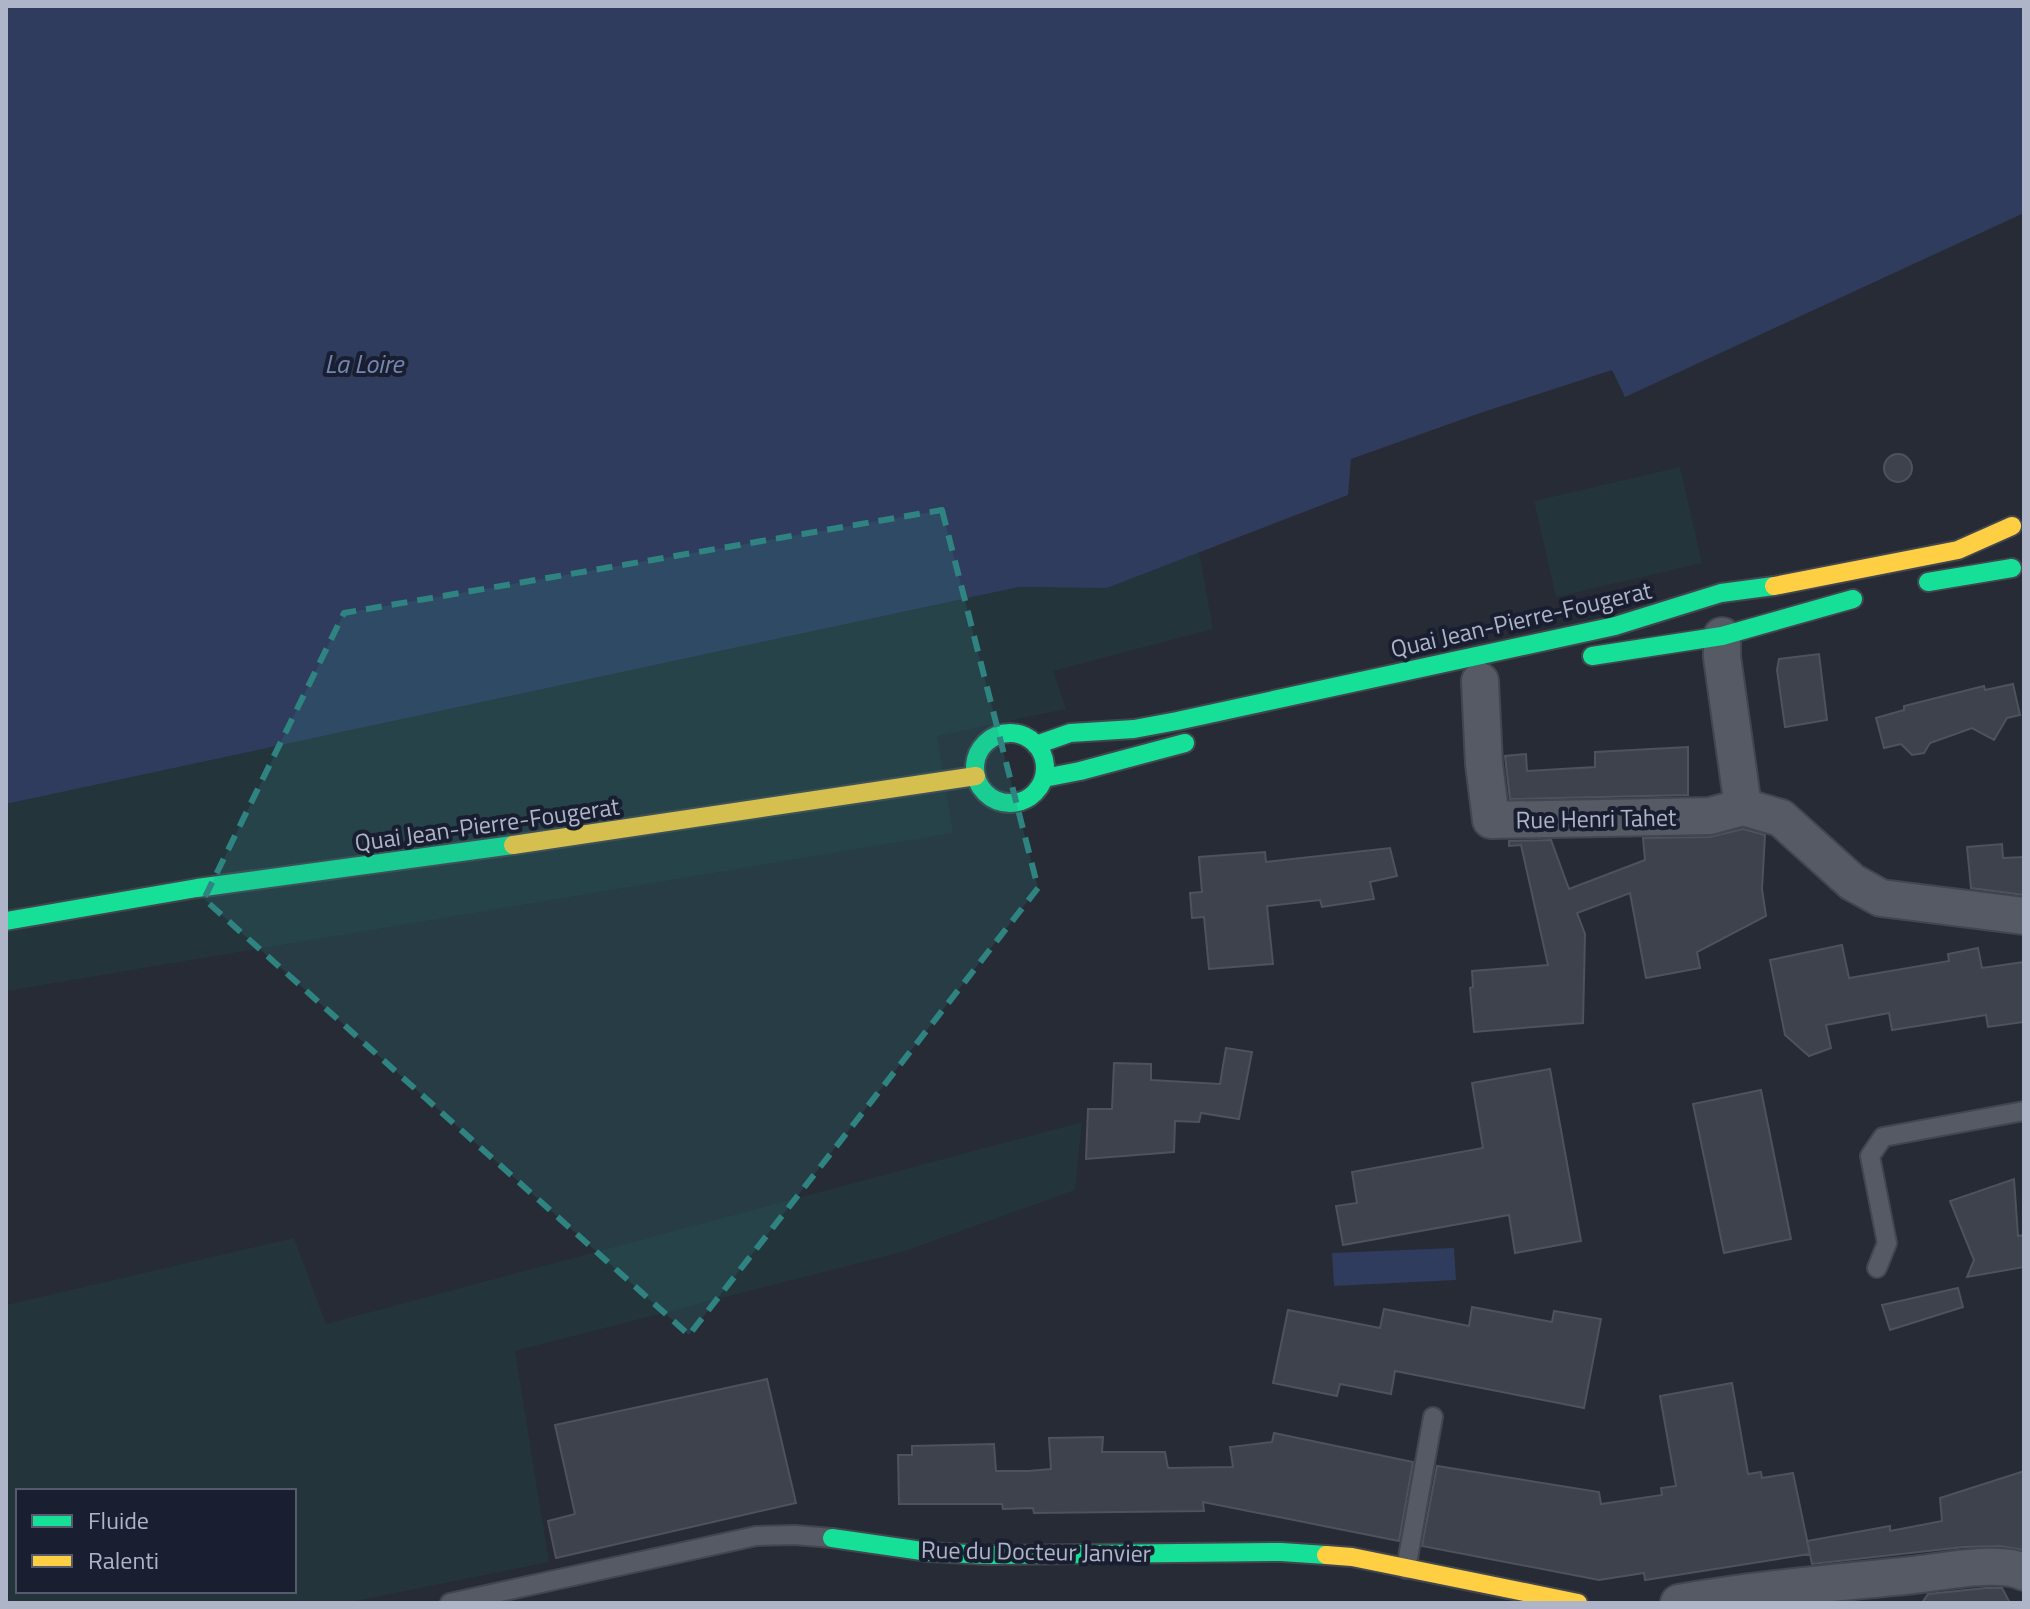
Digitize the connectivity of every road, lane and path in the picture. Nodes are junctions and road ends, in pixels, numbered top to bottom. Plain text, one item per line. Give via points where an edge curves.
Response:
1 (2018, 520) edge
2 (2018, 575) edge
3 (1904, 587) dead end
4 (1876, 594) dead end
5 (1722, 636) junction
6 (1571, 660) dead end
7 (1480, 681) dead end
8 (1206, 739) dead end
9 (1036, 745) junction
10 (976, 776) junction
11 (1044, 778) junction
12 (1743, 807) junction
13 (2024, 916) edge
14 (6, 921) edge
15 (2024, 1111) edge
16 (1877, 1268) dead end
17 (1433, 1417) dead end
18 (832, 1538) joint
19 (1406, 1569) junction
20 (2024, 1572) edge
21 (450, 1603) edge
22 (1578, 1603) edge
23 (1679, 1603) edge

1 - 2 main road, Quai Jean-Pierre-Fougerat via 2008,540
1 - 9 main road, Quai Jean-Pierre-Fougerat via 1958,550 1721,593 1615,626 1177,721 1070,733
2 - 3 main road, Quai Jean-Pierre-Fougerat via 1961,575
4 - 5 main road
5 - 6 main road
5 - 12 street
7 - 12 street, Rue Henri Tahet via 1491,820 1710,816
8 - 11 main road
9 - 10 main road via 1014,734 997,736 979,752
9 - 11 main road via 1044,760
10 - 11 main road via 986,795 1014,803 1033,795
10 - 14 main road, Quai Jean-Pierre-Fougerat via 197,888
12 - 13 street via 1781,818 1852,882 1881,898
15 - 16 lane via 1883,1137 1870,1156 1887,1243
17 - 19 lane
18 - 19 main road, Rue du Docteur Janvier via 988,1555 1281,1552 1352,1557
18 - 21 lane, Rue du Docteur Janvier via 756,1536
19 - 22 main road, Rue du Docteur Janvier
20 - 23 street via 1999,1567 1939,1572

